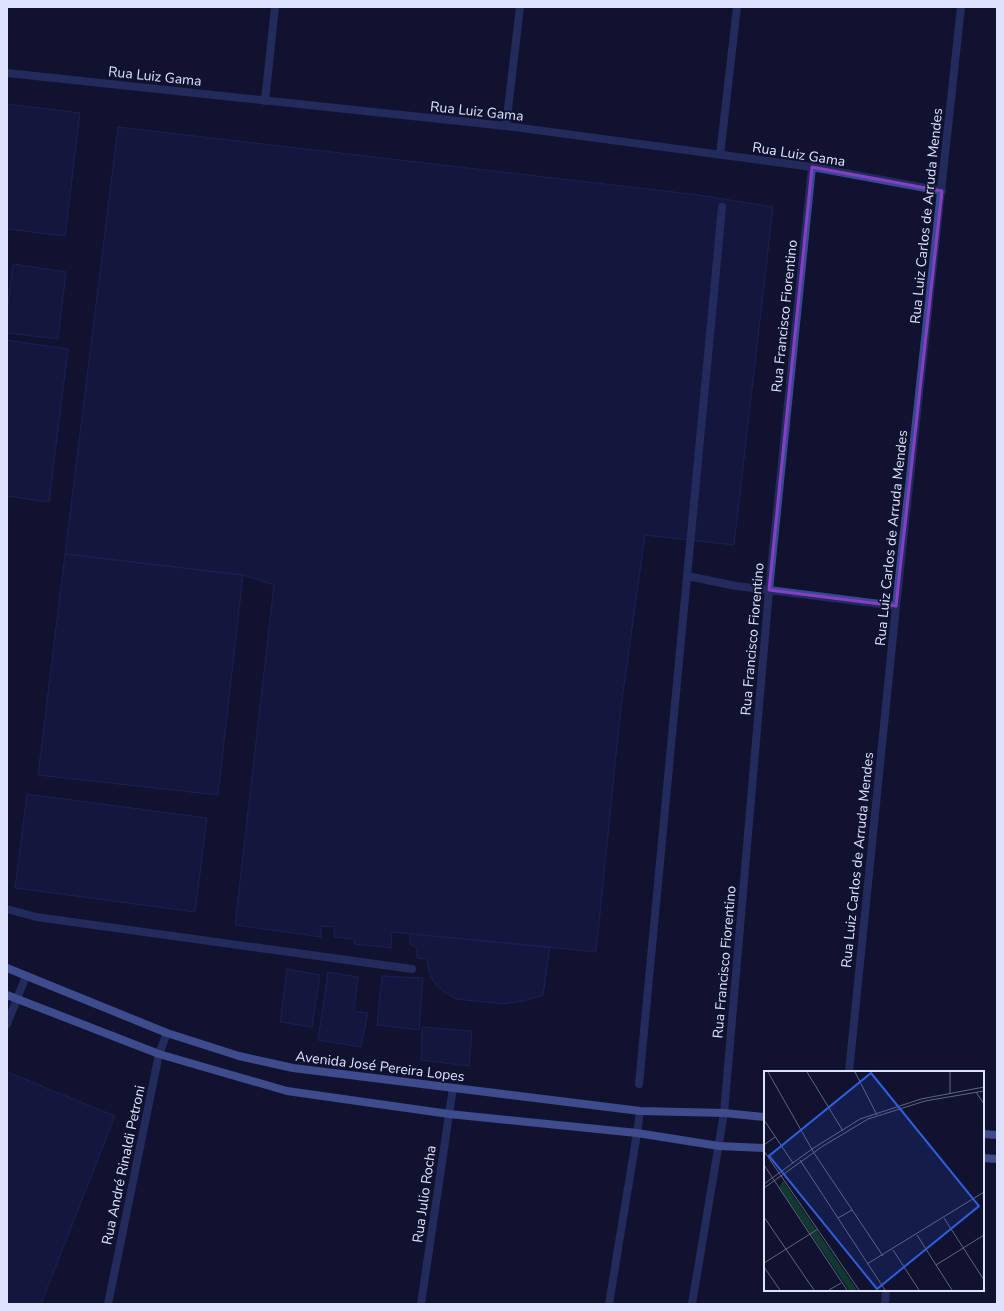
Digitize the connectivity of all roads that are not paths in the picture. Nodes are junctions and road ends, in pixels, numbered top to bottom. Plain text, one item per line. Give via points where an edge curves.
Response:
1 (275, 7) edge
2 (520, 7) edge
3 (737, 7) edge
4 (961, 7) edge
5 (7, 73) edge
6 (265, 101) junction
7 (506, 126) junction
8 (720, 155) junction
9 (812, 167) junction
10 (942, 191) junction
11 (722, 207) dead end
12 (687, 576) junction
13 (769, 590) junction
14 (896, 606) junction
15 (7, 909) edge
16 (7, 968) edge
17 (412, 970) dead end
18 (26, 976) junction
19 (7, 995) edge
20 (18, 1000) junction
21 (7, 1024) edge
22 (167, 1033) junction
23 (159, 1054) junction
24 (849, 1071) edge
25 (639, 1084) dead end
26 (453, 1088) junction
27 (640, 1111) junction
28 (724, 1113) junction
29 (449, 1114) junction
30 (764, 1117) edge
31 (637, 1133) junction
32 (984, 1134) edge
33 (997, 1135) edge
34 (719, 1146) junction
35 (764, 1148) edge
36 (984, 1158) edge
37 (997, 1159) edge
38 (886, 1291) edge
39 (108, 1304) edge
40 (422, 1304) edge
41 (609, 1304) edge
42 (692, 1304) edge
43 (885, 1304) edge

1 - 6 street
2 - 7 street
3 - 8 street
4 - 10 street, Rua Luiz Carlos de Arruda Mendes
5 - 6 street, Rua Luiz Gama
6 - 7 street, Rua Luiz Gama
7 - 8 street, Rua Luiz Gama
8 - 9 street, Rua Luiz Gama
9 - 10 street, Rua Luiz Gama
9 - 13 street, Rua Francisco Fiorentino
10 - 14 street, Rua Luiz Carlos de Arruda Mendes
11 - 12 street
12 - 13 street
12 - 25 street
13 - 14 street
13 - 28 street, Rua Francisco Fiorentino
14 - 24 street, Rua Luiz Carlos de Arruda Mendes
15 - 17 street via 36,918
16 - 18 main road, Avenida José Pereira Lopes
18 - 20 street
18 - 22 main road, Avenida José Pereira Lopes
19 - 20 main road
20 - 21 street
20 - 23 main road
22 - 23 street, Rua André Rinaldi Petroni
22 - 26 main road, Avenida José Pereira Lopes via 239,1056 293,1068
23 - 29 main road via 286,1091
23 - 39 street, Rua André Rinaldi Petroni
26 - 27 main road, Avenida José Pereira Lopes
26 - 29 street, Rua Julio Rocha
27 - 28 main road, Avenida José Pereira Lopes
27 - 31 street
28 - 30 main road, Avenida José Pereira Lopes
28 - 34 street, Rua Francisco Fiorentino
29 - 31 main road
29 - 40 street, Rua Julio Rocha
31 - 34 main road
31 - 41 street
32 - 33 main road
34 - 35 main road
34 - 42 street, Rua Francisco Fiorentino
36 - 37 main road
38 - 43 street

